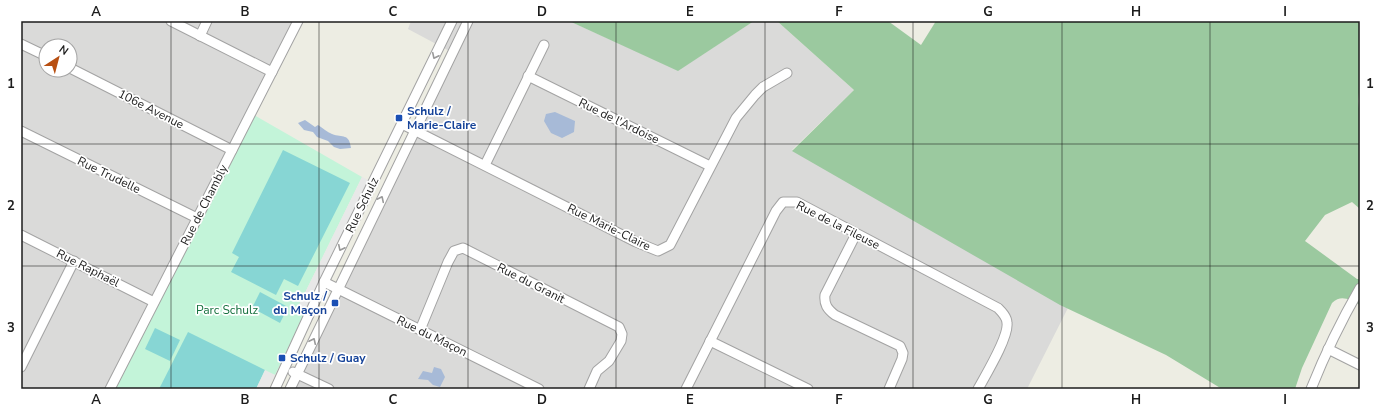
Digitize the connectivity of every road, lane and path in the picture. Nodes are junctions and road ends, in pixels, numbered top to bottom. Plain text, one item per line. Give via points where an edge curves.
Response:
1 (171, 21) edge
2 (207, 21) edge
3 (298, 21) edge
4 (452, 21) edge
5 (468, 21) edge
6 (200, 36) junction
7 (21, 44) edge
8 (544, 44) dead end
9 (38, 52) edge
10 (78, 72) edge
11 (272, 72) junction
12 (787, 73) dead end
13 (528, 76) junction
14 (402, 124) junction
15 (414, 130) junction
16 (21, 131) edge
17 (232, 150) junction
18 (484, 165) junction
19 (710, 166) junction
20 (358, 213) junction
21 (197, 218) junction
22 (371, 219) junction
23 (856, 234) junction
24 (21, 235) edge
25 (74, 261) junction
26 (324, 282) junction
27 (1360, 288) edge
28 (338, 289) junction
29 (154, 302) junction
30 (420, 330) junction
31 (710, 341) junction
32 (1328, 349) junction
33 (1360, 365) edge
34 (21, 367) edge
35 (285, 368) junction
36 (298, 374) junction
37 (110, 389) edge
38 (275, 389) edge
39 (290, 389) edge
40 (329, 389) edge
41 (539, 389) edge
42 (589, 389) edge
43 (686, 389) edge
44 (808, 389) edge
45 (889, 389) edge
46 (978, 389) edge
47 (1311, 389) edge

1 - 6 street
2 - 6 street
3 - 11 street, Rue de Chambly
4 -> 14 street, Rue Schulz
5 - 15 street, Rue Schulz
6 - 11 street
7 - 9 street
8 - 13 street
10 - 17 street, 106e Avenue
11 - 17 street, Rue de Chambly
12 - 19 street, Rue Marie-Claire via 764,87 744,108
13 - 18 street
13 - 19 street, Rue de l'Ardoise
14 - 15 street, Rue Marie-Claire
14 - 20 street, Rue Schulz
15 - 18 street, Rue Marie-Claire
22 -> 15 street, Rue Schulz
16 - 21 street, Rue Trudelle
17 - 21 street, Rue de Chambly
18 - 19 street, Rue Marie-Claire via 658,251 670,245
20 - 22 street
20 -> 26 street, Rue Schulz
21 - 29 street, Rue de Chambly
22 - 28 street, Rue Schulz
23 - 31 street, Rue de la Fileuse via 797,202 783,202 776,211
23 - 45 street via 825,294 824,301 827,309 835,315 900,346 904,353
23 - 46 street, Rue de la Fileuse via 998,308 1005,315 1008,324 1005,335
24 - 25 street, Rue Raphaël
25 - 29 street, Rue Raphaël
25 - 34 street
26 - 28 street, Rue du Maçon
26 - 35 street, Rue Schulz
27 - 32 street
28 - 30 street, Rue du Maçon
36 -> 28 street, Rue Schulz
29 - 37 street, Rue de Chambly
30 - 41 street, Rue du Maçon
30 - 42 street, Rue du Granit via 448,262 454,251 463,248 619,327 621,341 609,361 597,371
31 - 43 street, Rue de la Fileuse
31 - 44 street
32 - 33 street
32 - 47 street
35 - 36 street
35 - 38 street, Rue Schulz
36 - 39 street, Rue Schulz
36 - 40 street

